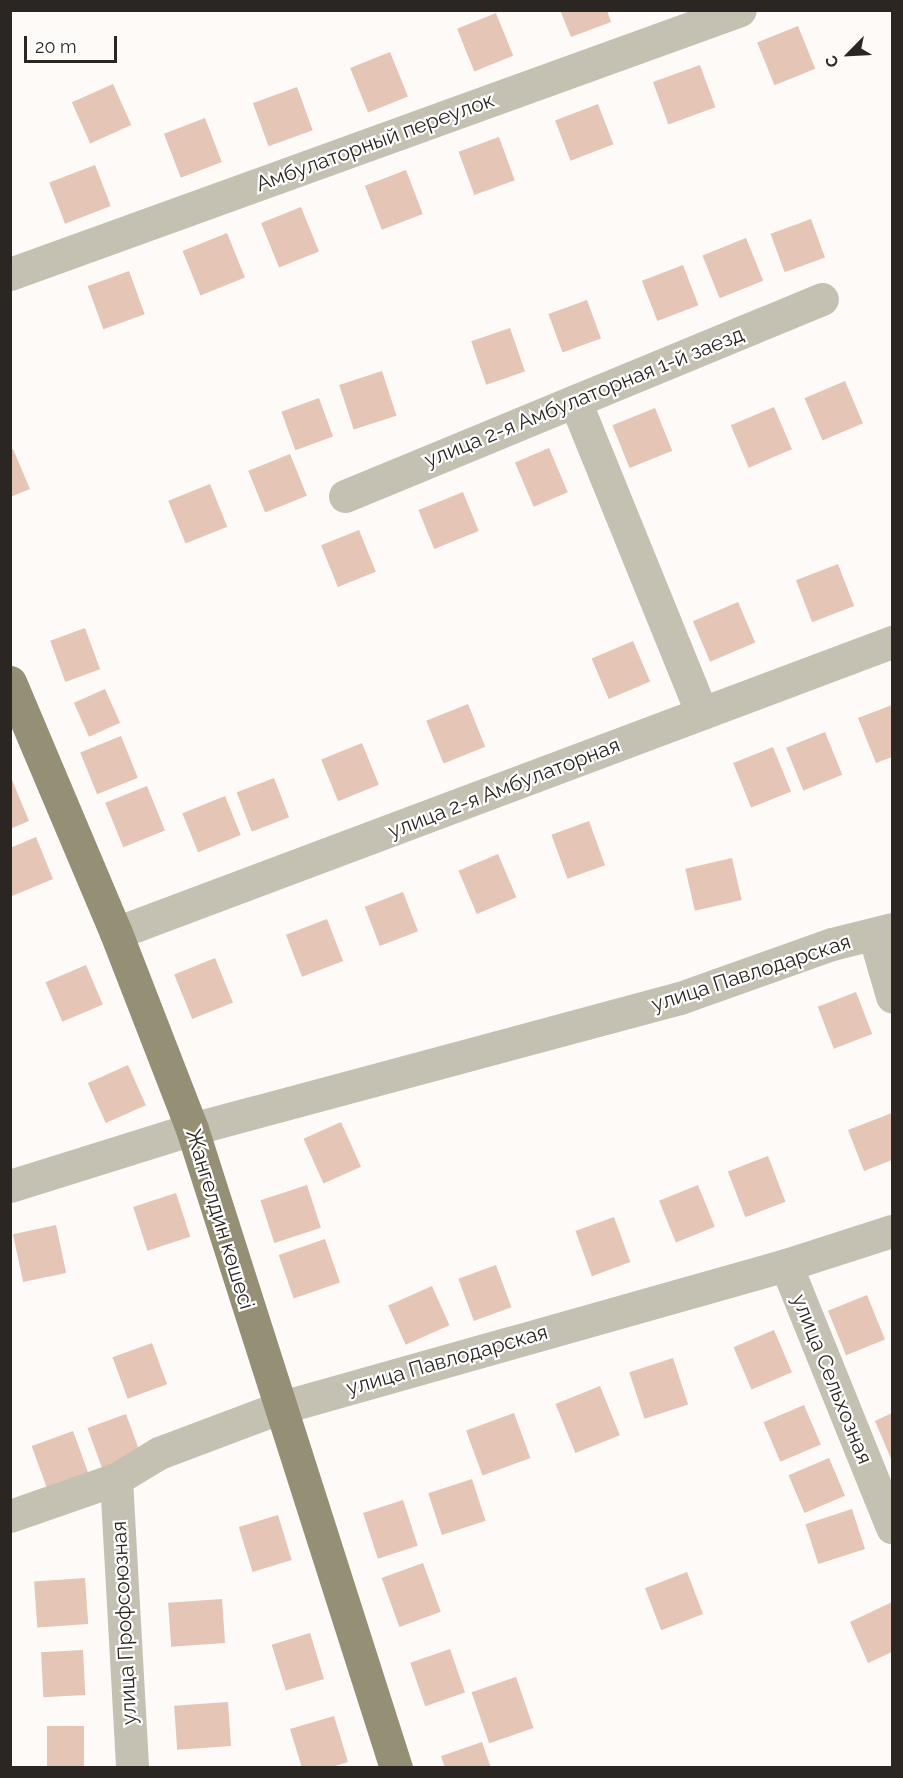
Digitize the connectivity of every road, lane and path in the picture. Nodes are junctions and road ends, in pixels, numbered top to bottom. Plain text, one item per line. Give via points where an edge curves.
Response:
1 (741, 10) edge
2 (10, 274) edge
3 (822, 299) dead end
4 (575, 401) junction
5 (345, 496) dead end
6 (892, 642) edge
7 (10, 682) edge
8 (702, 713) junction
9 (883, 932) edge
10 (116, 933) junction
11 (892, 996) edge
12 (192, 1129) junction
13 (10, 1186) edge
14 (892, 1231) edge
15 (786, 1265) junction
16 (279, 1407) junction
17 (116, 1479) junction
18 (10, 1516) edge
19 (892, 1527) edge
20 (132, 1767) edge
21 (396, 1767) edge

1 - 2 street, Амбулаторный переулок
3 - 4 street, улица 2-я Амбулаторная 1-й заезд
4 - 5 street, улица 2-я Амбулаторная 1-й заезд
4 - 8 street
6 - 8 street, улица 2-я Амбулаторная
7 - 10 main road, Жангелдин көшесі
8 - 10 street, улица 2-я Амбулаторная
9 - 11 street
9 - 12 street, улица Павлодарская via 832,944 680,998
10 - 12 main road, Жангелдин көшесі
12 - 13 street, улица Павлодарская
12 - 16 main road, Жангелдин көшесі
14 - 15 street, улица Павлодарская
15 - 16 street, улица Павлодарская
15 - 19 street, улица Сельхозная
16 - 17 street, улица Павлодарская via 159,1453
16 - 21 main road, Жангелдин көшесі
17 - 18 street, улица Павлодарская
17 - 20 street, улица Профсоюзная

